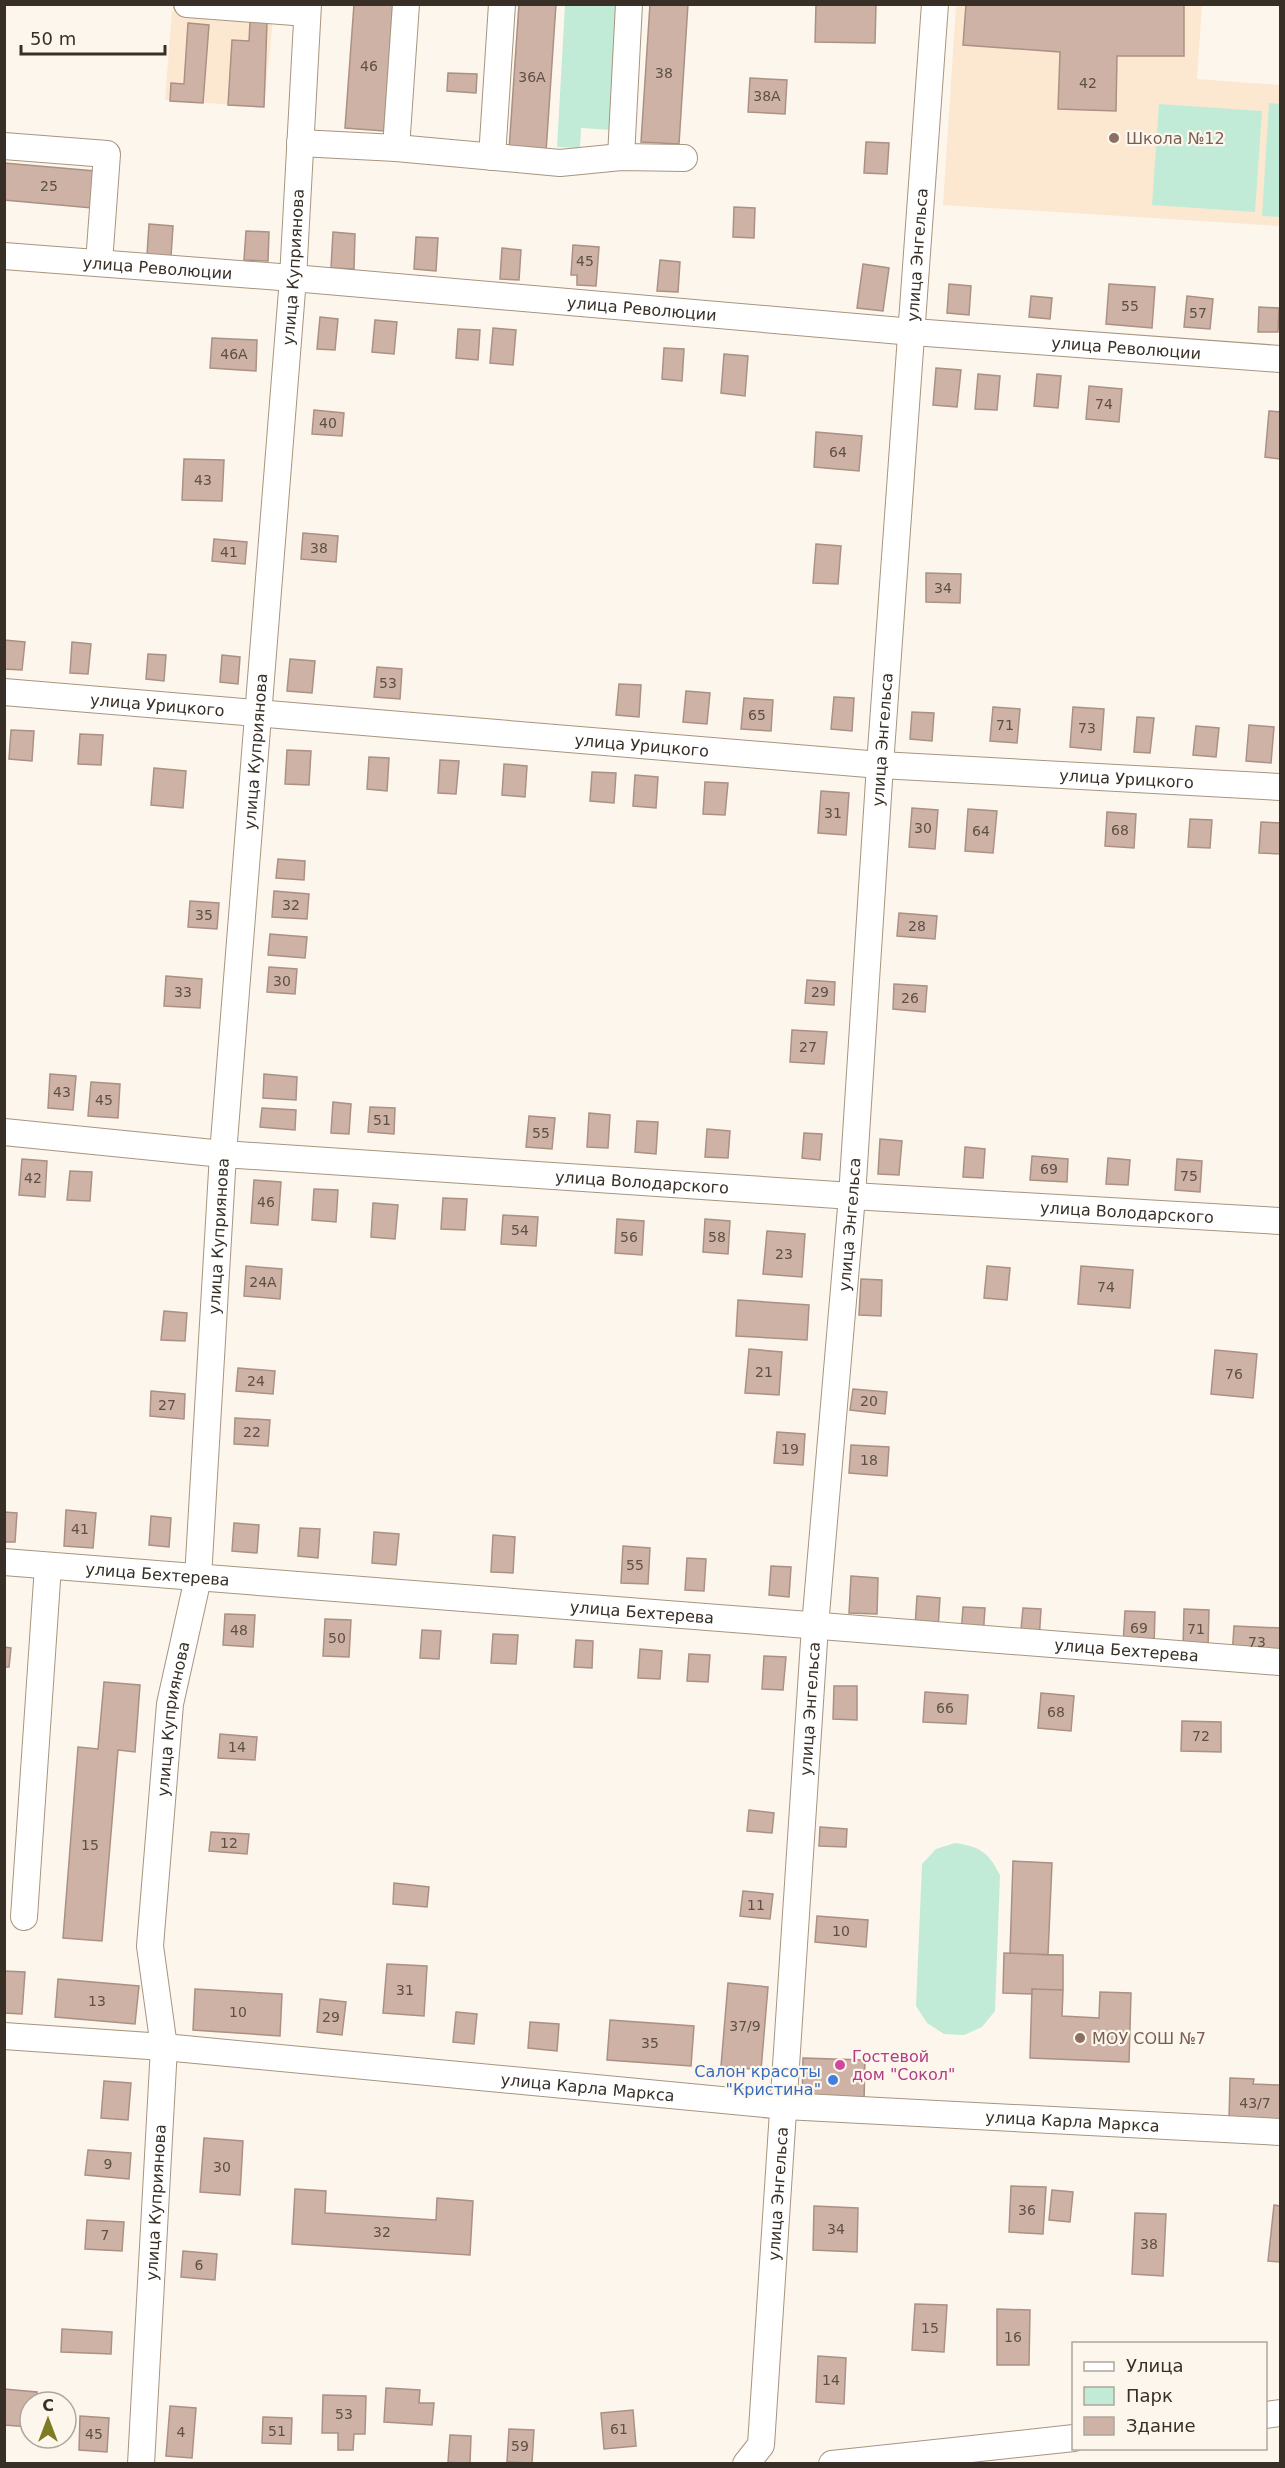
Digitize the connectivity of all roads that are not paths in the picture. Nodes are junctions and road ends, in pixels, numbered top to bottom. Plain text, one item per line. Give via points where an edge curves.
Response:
1 (187, 4) edge
2 (406, 4) edge
3 (502, 4) edge
4 (629, 4) edge
5 (935, 4) edge
6 (307, 9) edge
7 (300, 142) junction
8 (4, 146) edge
9 (396, 148) junction
10 (492, 157) junction
11 (621, 157) junction
12 (684, 158) dead end
13 (4, 256) edge
14 (99, 263) junction
15 (293, 278) junction
16 (913, 332) junction
17 (1281, 358) edge
18 (4, 692) edge
19 (260, 713) junction
20 (880, 765) junction
21 (1281, 787) edge
22 (4, 1132) edge
23 (224, 1154) junction
24 (852, 1196) junction
25 (1281, 1221) edge
26 (4, 1562) edge
27 (48, 1566) junction
28 (198, 1578) junction
29 (815, 1626) junction
30 (1281, 1662) edge
31 (24, 1917) dead end
32 (4, 2036) edge
33 (164, 2048) junction
34 (785, 2106) junction
35 (1281, 2132) edge
36 (1072, 2439) edge
37 (754, 2454) edge
38 (141, 2463) edge
39 (832, 2463) edge

1 - 6 street
2 - 9 street
3 - 10 street
4 - 11 street
5 - 16 street, улица Энгельса
6 - 7 street, улица Куприянова
7 - 9 street
7 - 15 street, улица Куприянова
8 - 14 street via 107,154
9 - 10 street
10 - 11 street via 560,163
11 - 12 street
13 - 14 street, улица Революции
14 - 15 street, улица Революции
15 - 16 street, улица Революции
15 - 19 street, улица Куприянова
16 - 17 street, улица Революции
16 - 20 street, улица Энгельса
18 - 19 street, улица Урицкого
19 - 20 street, улица Урицкого
19 - 23 street, улица Куприянова
20 - 21 street, улица Урицкого
20 - 24 street, улица Энгельса
22 - 23 street, улица Володарского
23 - 24 street, улица Володарского
23 - 28 street, улица Куприянова
24 - 25 street, улица Володарского
24 - 29 street, улица Энгельса
26 - 27 street, улица Бехтерева
27 - 28 street, улица Бехтерева
27 - 31 street
28 - 29 street, улица Бехтерева
28 - 33 street, улица Куприянова via 171,1704 150,1946
29 - 30 street, улица Бехтерева
29 - 34 street, улица Энгельса
32 - 33 street, улица Карла Маркса
33 - 34 street, улица Карла Маркса
33 - 38 street, улица Куприянова
34 - 35 street, улица Карла Маркса
34 - 37 street, улица Энгельса
36 - 39 street

